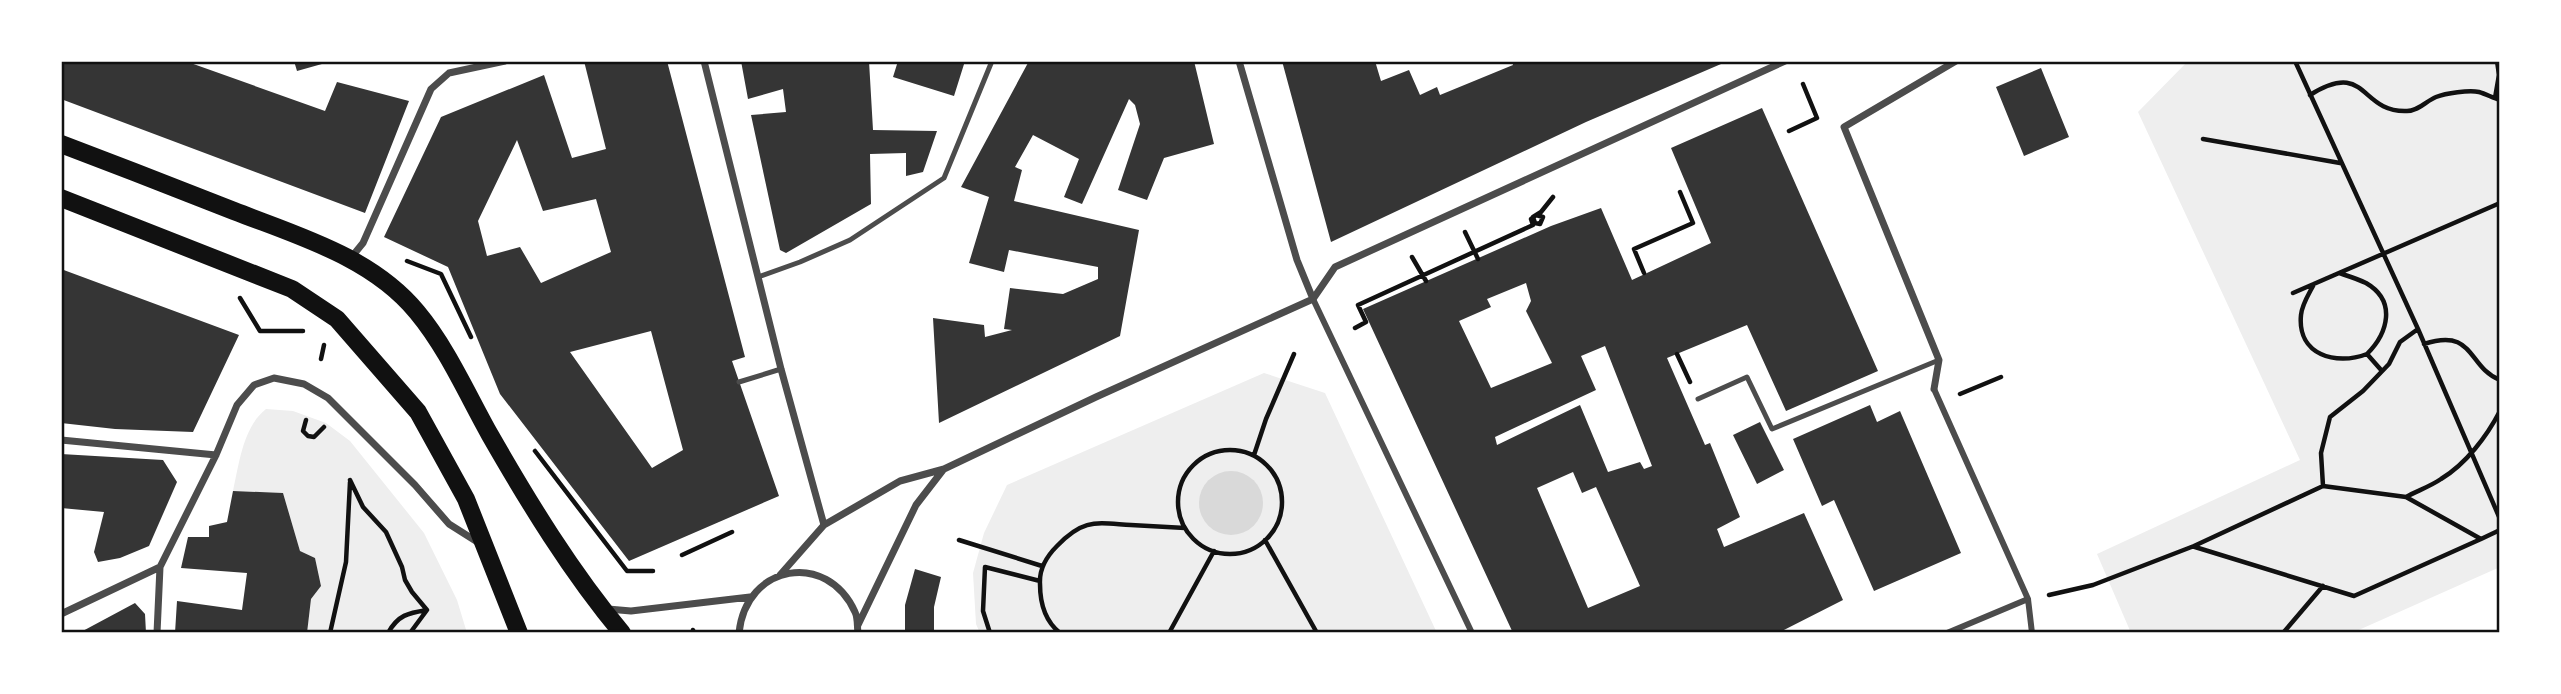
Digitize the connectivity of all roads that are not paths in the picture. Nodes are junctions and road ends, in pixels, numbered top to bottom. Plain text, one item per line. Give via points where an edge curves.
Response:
1 (505, 61) edge
2 (704, 61) edge
3 (992, 61) edge
4 (1239, 61) edge
5 (1786, 61) edge
6 (1956, 61) edge
7 (61, 144) edge
8 (61, 198) edge
9 (350, 259) junction
10 (758, 276) junction
11 (1313, 299) junction
12 (1939, 360) junction
13 (781, 369) junction
14 (739, 382) dead end
15 (1934, 389) joint
16 (1698, 399) road end
17 (61, 440) edge
18 (216, 455) junction
19 (944, 469) junction
20 (824, 525) junction
21 (485, 547) junction
22 (160, 567) junction
23 (780, 575) junction
24 (750, 597) junction
25 (2028, 599) junction
26 (602, 609) junction
27 (61, 614) edge
28 (858, 629) edge
29 (157, 633) edge
30 (519, 633) edge
31 (622, 633) edge
32 (739, 633) edge
33 (1472, 633) edge
34 (1947, 633) edge
35 (2032, 633) edge

1 - 9 street via 449,73 431,89 363,243
2 - 10 street
3 - 10 lane via 944,178 850,240
4 - 11 street via 1297,260
5 - 11 street via 1335,267
6 - 12 street via 1844,127
7 - 9 main road
8 - 21 main road via 292,289 337,319 418,412 466,499
9 - 26 main road via 375,273 418,312 551,535
10 - 13 street
11 - 19 street
11 - 33 street
12 - 15 street
12 - 16 lane via 1772,429 1747,377
13 - 14 lane
13 - 20 street
15 - 25 street
17 - 18 street
18 - 21 street via 237,405 254,386 274,378 304,384 328,398 449,524
18 - 22 street
19 - 20 street via 900,481
19 - 28 street via 916,505
20 - 23 street
21 - 30 main road
22 - 27 street
22 - 29 street
23 - 24 street
23 - 28 street via 804,572 826,579 845,594 857,614
24 - 26 street via 631,611
24 - 32 street via 741,613
25 - 34 street
25 - 35 street
26 - 31 main road

